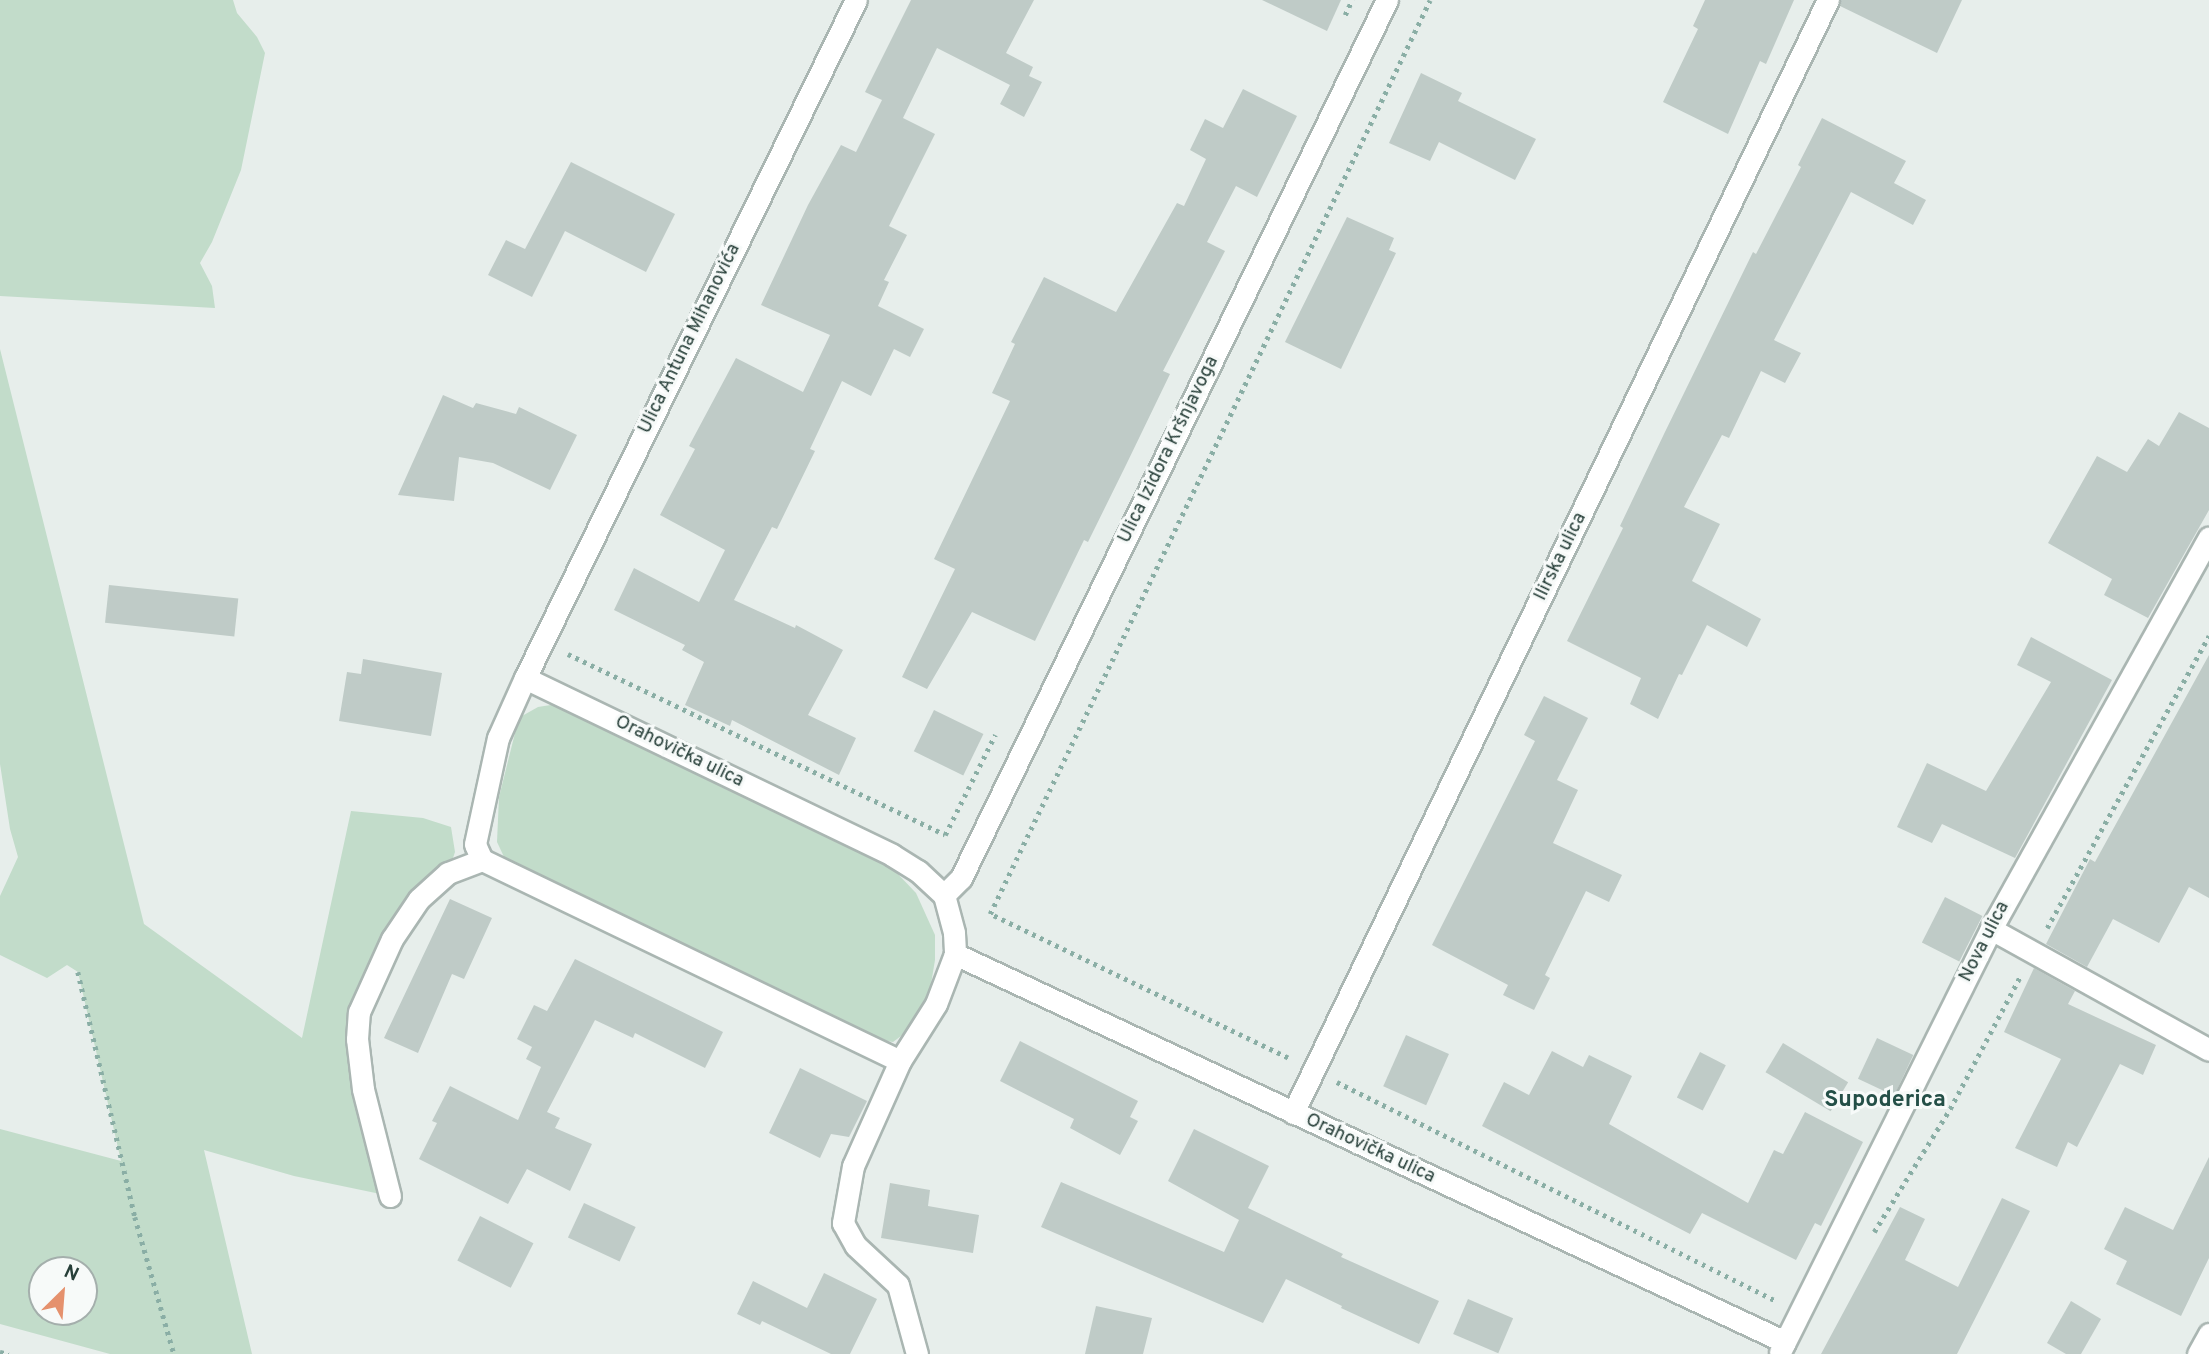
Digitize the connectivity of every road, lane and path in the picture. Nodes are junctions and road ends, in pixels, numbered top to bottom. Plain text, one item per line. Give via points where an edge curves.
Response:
1 (856, 0) edge
2 (1387, 0) edge
3 (1430, 0) edge
4 (1828, 0) edge
5 (2209, 538) edge
6 (2209, 636) edge
7 (542, 642) junction
8 (525, 678) junction
9 (1001, 724) dead end
10 (482, 860) junction
11 (944, 894) junction
12 (1991, 929) junction
13 (2034, 953) junction
14 (955, 954) junction
15 (78, 972) dead end
16 (2209, 1050) edge
17 (900, 1061) junction
18 (1314, 1070) junction
19 (1293, 1113) junction
20 (390, 1196) dead end
21 (1870, 1241) dead end
22 (1800, 1312) junction
23 (2209, 1334) edge
24 (1782, 1348) edge
25 (0, 1352) edge
26 (9, 1354) edge
27 (174, 1354) edge
28 (917, 1354) edge
29 (2198, 1354) edge

1 - 7 street, Ulica Antuna Mihanovića
2 - 11 street, Ulica Izidora Kršnjavoga via 961,878
3 - 18 path via 990,914
4 - 18 street, Ilirska ulica
5 - 12 street, Nova ulica
6 - 13 path
7 - 8 street, Ulica Antuna Mihanovića
7 - 9 path via 945,835
8 - 10 street via 498,738 475,844
8 - 11 street, Orahovička ulica via 892,855
10 - 17 street
10 - 20 street via 448,873 419,899 392,939 359,1012 356,1040 363,1088
11 - 14 street
12 - 13 street
12 - 22 street, Nova ulica
13 - 16 street
13 - 21 path via 1950,1109
14 - 17 street via 936,1004
14 - 19 street, Orahovička ulica
15 - 27 path via 135,1217
17 - 28 street via 853,1166 843,1223 856,1247 898,1285
18 - 19 street, Ilirska ulica
18 - 22 path
19 - 24 street, Orahovička ulica
22 - 24 street, Nova ulica
23 - 29 street
25 - 26 path

